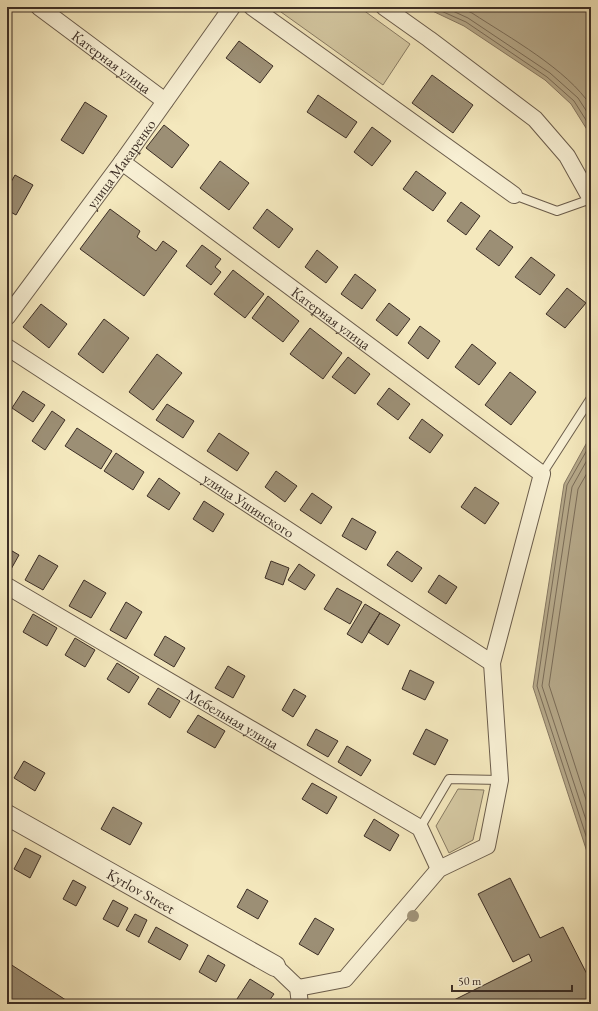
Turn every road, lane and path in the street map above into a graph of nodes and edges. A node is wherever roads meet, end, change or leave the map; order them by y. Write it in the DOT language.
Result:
graph roads {
  1 [pos="39,7"];
  2 [pos="232,7"];
  3 [pos="252,7"];
  4 [pos="384,7"];
  5 [pos="165,101"];
  6 [pos="122,162"];
  7 [pos="514,195"];
  8 [pos="591,199"];
  9 [pos="7,317"];
  10 [pos="7,347"];
  11 [pos="591,398"];
  12 [pos="542,474"];
  13 [pos="7,586"];
  14 [pos="492,664"];
  15 [pos="500,780"];
  16 [pos="7,815"];
  17 [pos="420,828"];
  18 [pos="439,869"];
  19 [pos="275,966"];
  20 [pos="298,988"];
  21 [pos="300,1004"];
  1 -- 5 [label="street, Катерная улица"];
  2 -- 5 [label="street, улица Макаренко"];
  3 -- 7 [label="street"];
  4 -- 8 [label="street"];
  5 -- 6 [label="street, улица Макаренко"];
  6 -- 9 [label="street, улица Макаренко"];
  6 -- 12 [label="street, Катерная улица"];
  7 -- 8 [label="lane"];
  10 -- 14 [label="street, улица Ушинского"];
  11 -- 12 [label="lane"];
  12 -- 14 [label="street"];
  13 -- 17 [label="street, Мебельная улица"];
  14 -- 15 [label="street"];
  15 -- 17 [label="lane"];
  15 -- 18 [label="street"];
  16 -- 19 [label="street, Kyrlov Street"];
  17 -- 18 [label="street"];
  18 -- 20 [label="street"];
  19 -- 20 [label="street"];
  20 -- 21 [label="street"];
}
